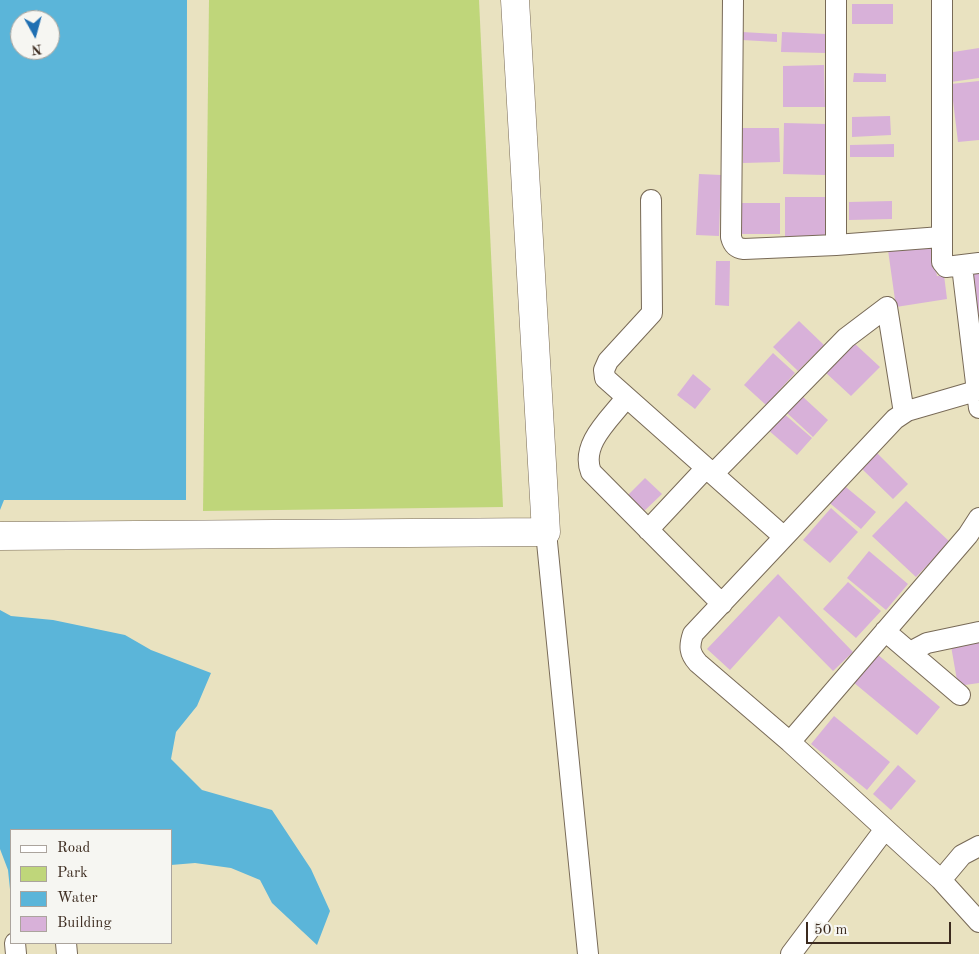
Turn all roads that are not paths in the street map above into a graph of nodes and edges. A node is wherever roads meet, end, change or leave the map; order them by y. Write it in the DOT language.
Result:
graph roads {
  1 [pos="515,0"];
  2 [pos="733,0"];
  3 [pos="836,0"];
  4 [pos="942,0"];
  5 [pos="651,200"];
  6 [pos="941,237"];
  7 [pos="836,245"];
  8 [pos="971,264"];
  9 [pos="974,327"];
  10 [pos="978,396"];
  11 [pos="626,398"];
  12 [pos="904,413"];
  13 [pos="709,471"];
  14 [pos="979,518"];
  15 [pos="648,530"];
  16 [pos="546,532"];
  17 [pos="6,536"];
  18 [pos="784,537"];
  19 [pos="722,604"];
  20 [pos="885,631"];
  21 [pos="979,632"];
  22 [pos="910,652"];
  23 [pos="960,695"];
  24 [pos="790,742"];
  25 [pos="886,829"];
  26 [pos="979,846"];
  27 [pos="942,880"];
  28 [pos="979,922"];
  29 [pos="588,954"];
  30 [pos="791,954"];
  1 -- 16 [label="main road"];
  2 -- 7 [label="street"];
  3 -- 7 [label="street"];
  4 -- 6 [label="street"];
  5 -- 11 [label="street"];
  6 -- 7 [label="street"];
  6 -- 8 [label="street"];
  8 -- 9 [label="street"];
  9 -- 10 [label="street"];
  10 -- 12 [label="street"];
  11 -- 13 [label="street"];
  11 -- 15 [label="street"];
  12 -- 13 [label="street"];
  12 -- 18 [label="street"];
  13 -- 15 [label="street"];
  13 -- 18 [label="street"];
  14 -- 20 [label="street"];
  15 -- 19 [label="street"];
  16 -- 17 [label="main road"];
  16 -- 29 [label="street"];
  18 -- 19 [label="street"];
  19 -- 24 [label="street"];
  20 -- 22 [label="street"];
  20 -- 24 [label="street"];
  21 -- 22 [label="street"];
  22 -- 23 [label="street"];
  24 -- 25 [label="street"];
  25 -- 27 [label="street"];
  25 -- 30 [label="street"];
  26 -- 27 [label="street"];
  27 -- 28 [label="street"];
}
